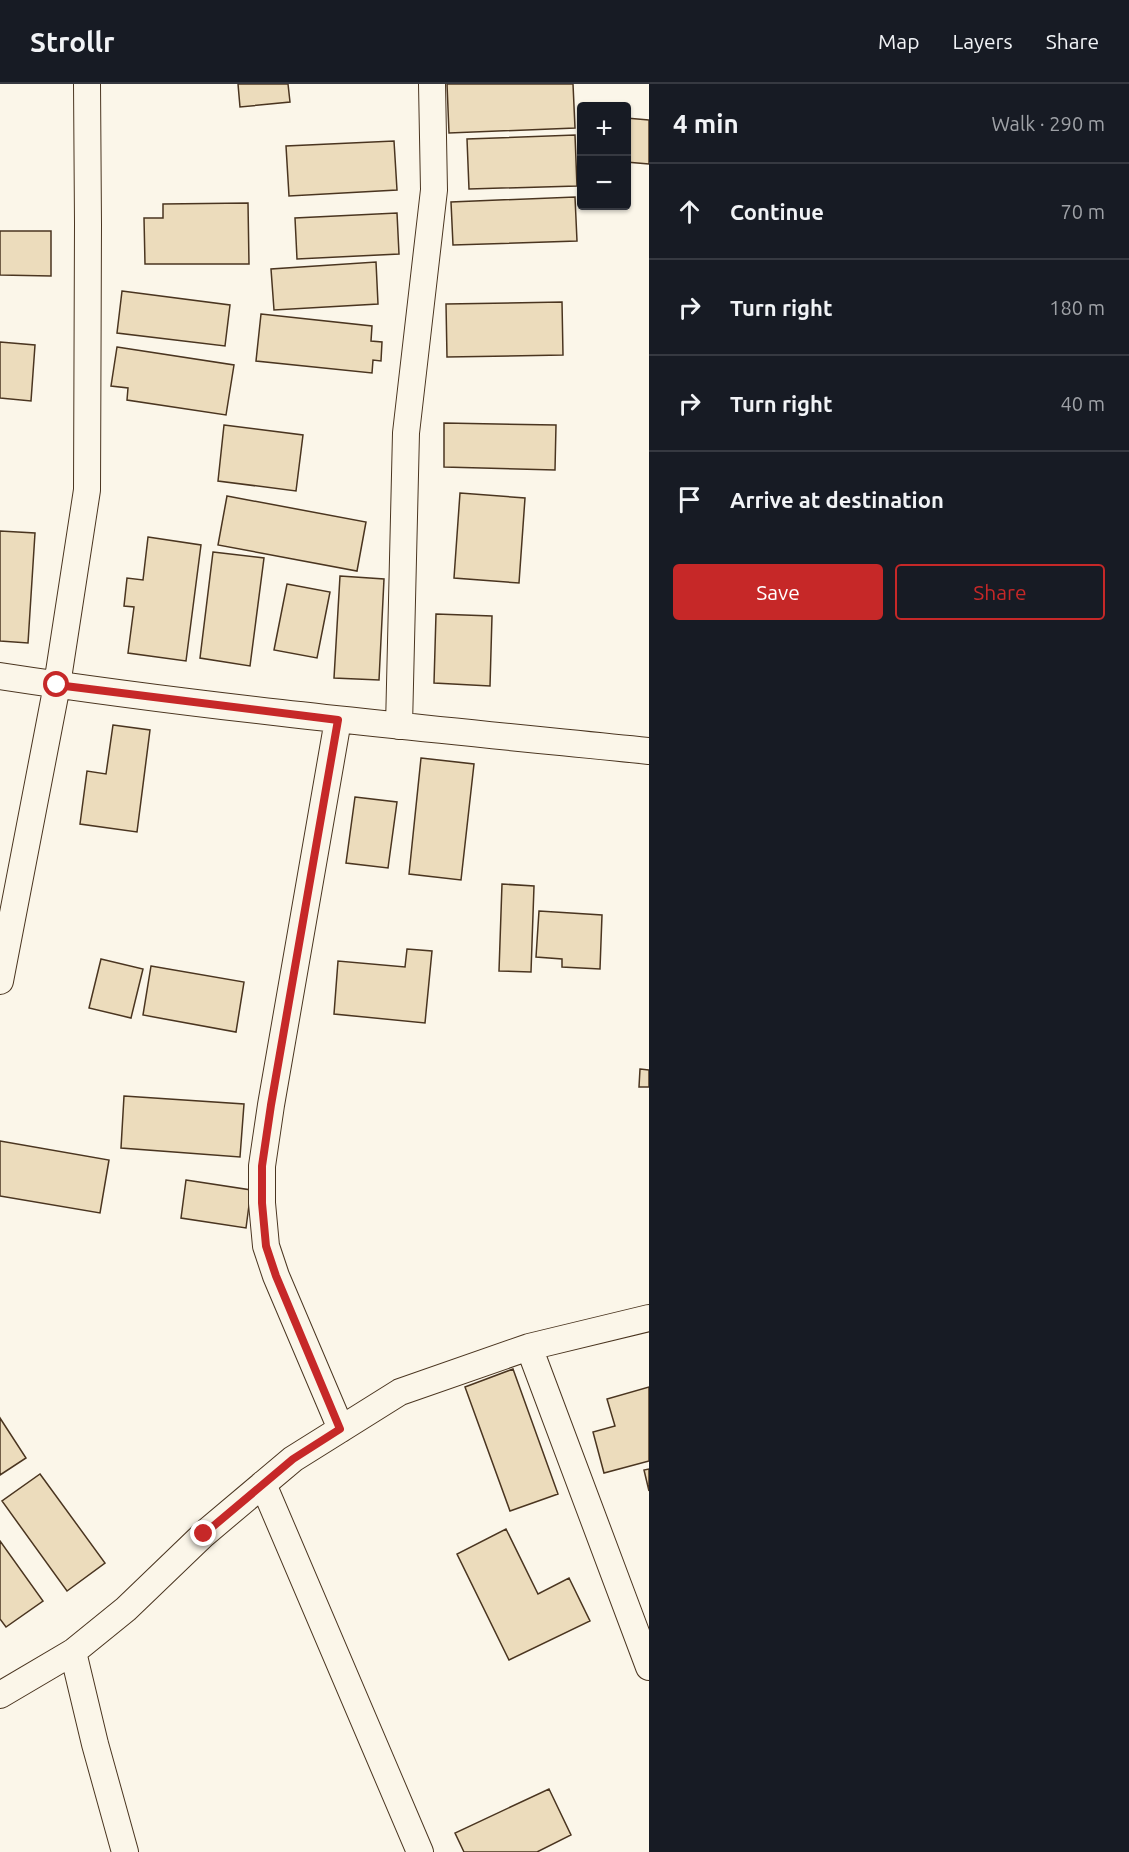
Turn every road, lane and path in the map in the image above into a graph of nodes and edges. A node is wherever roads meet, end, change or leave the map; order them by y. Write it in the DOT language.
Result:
graph roads {
  1 [pos="87,84"];
  2 [pos="432,84"];
  3 [pos="0,676"];
  4 [pos="57,685"];
  5 [pos="338,720"];
  6 [pos="399,726"];
  7 [pos="649,751"];
  8 [pos="0,981"];
  9 [pos="649,1318"];
  10 [pos="529,1347"];
  11 [pos="340,1429"];
  12 [pos="263,1484"];
  13 [pos="73,1652"];
  14 [pos="649,1667"];
  15 [pos="0,1695"];
  16 [pos="125,1852"];
  17 [pos="420,1852"];
  1 -- 4 [label="street"];
  2 -- 6 [label="street"];
  3 -- 4 [label="street"];
  4 -- 5 [label="street"];
  4 -- 8 [label="street"];
  5 -- 6 [label="street"];
  5 -- 11 [label="street"];
  6 -- 7 [label="street"];
  9 -- 10 [label="street"];
  10 -- 11 [label="street"];
  10 -- 14 [label="street"];
  11 -- 12 [label="street"];
  12 -- 13 [label="street"];
  12 -- 17 [label="street"];
  13 -- 15 [label="street"];
  13 -- 16 [label="street"];
}
